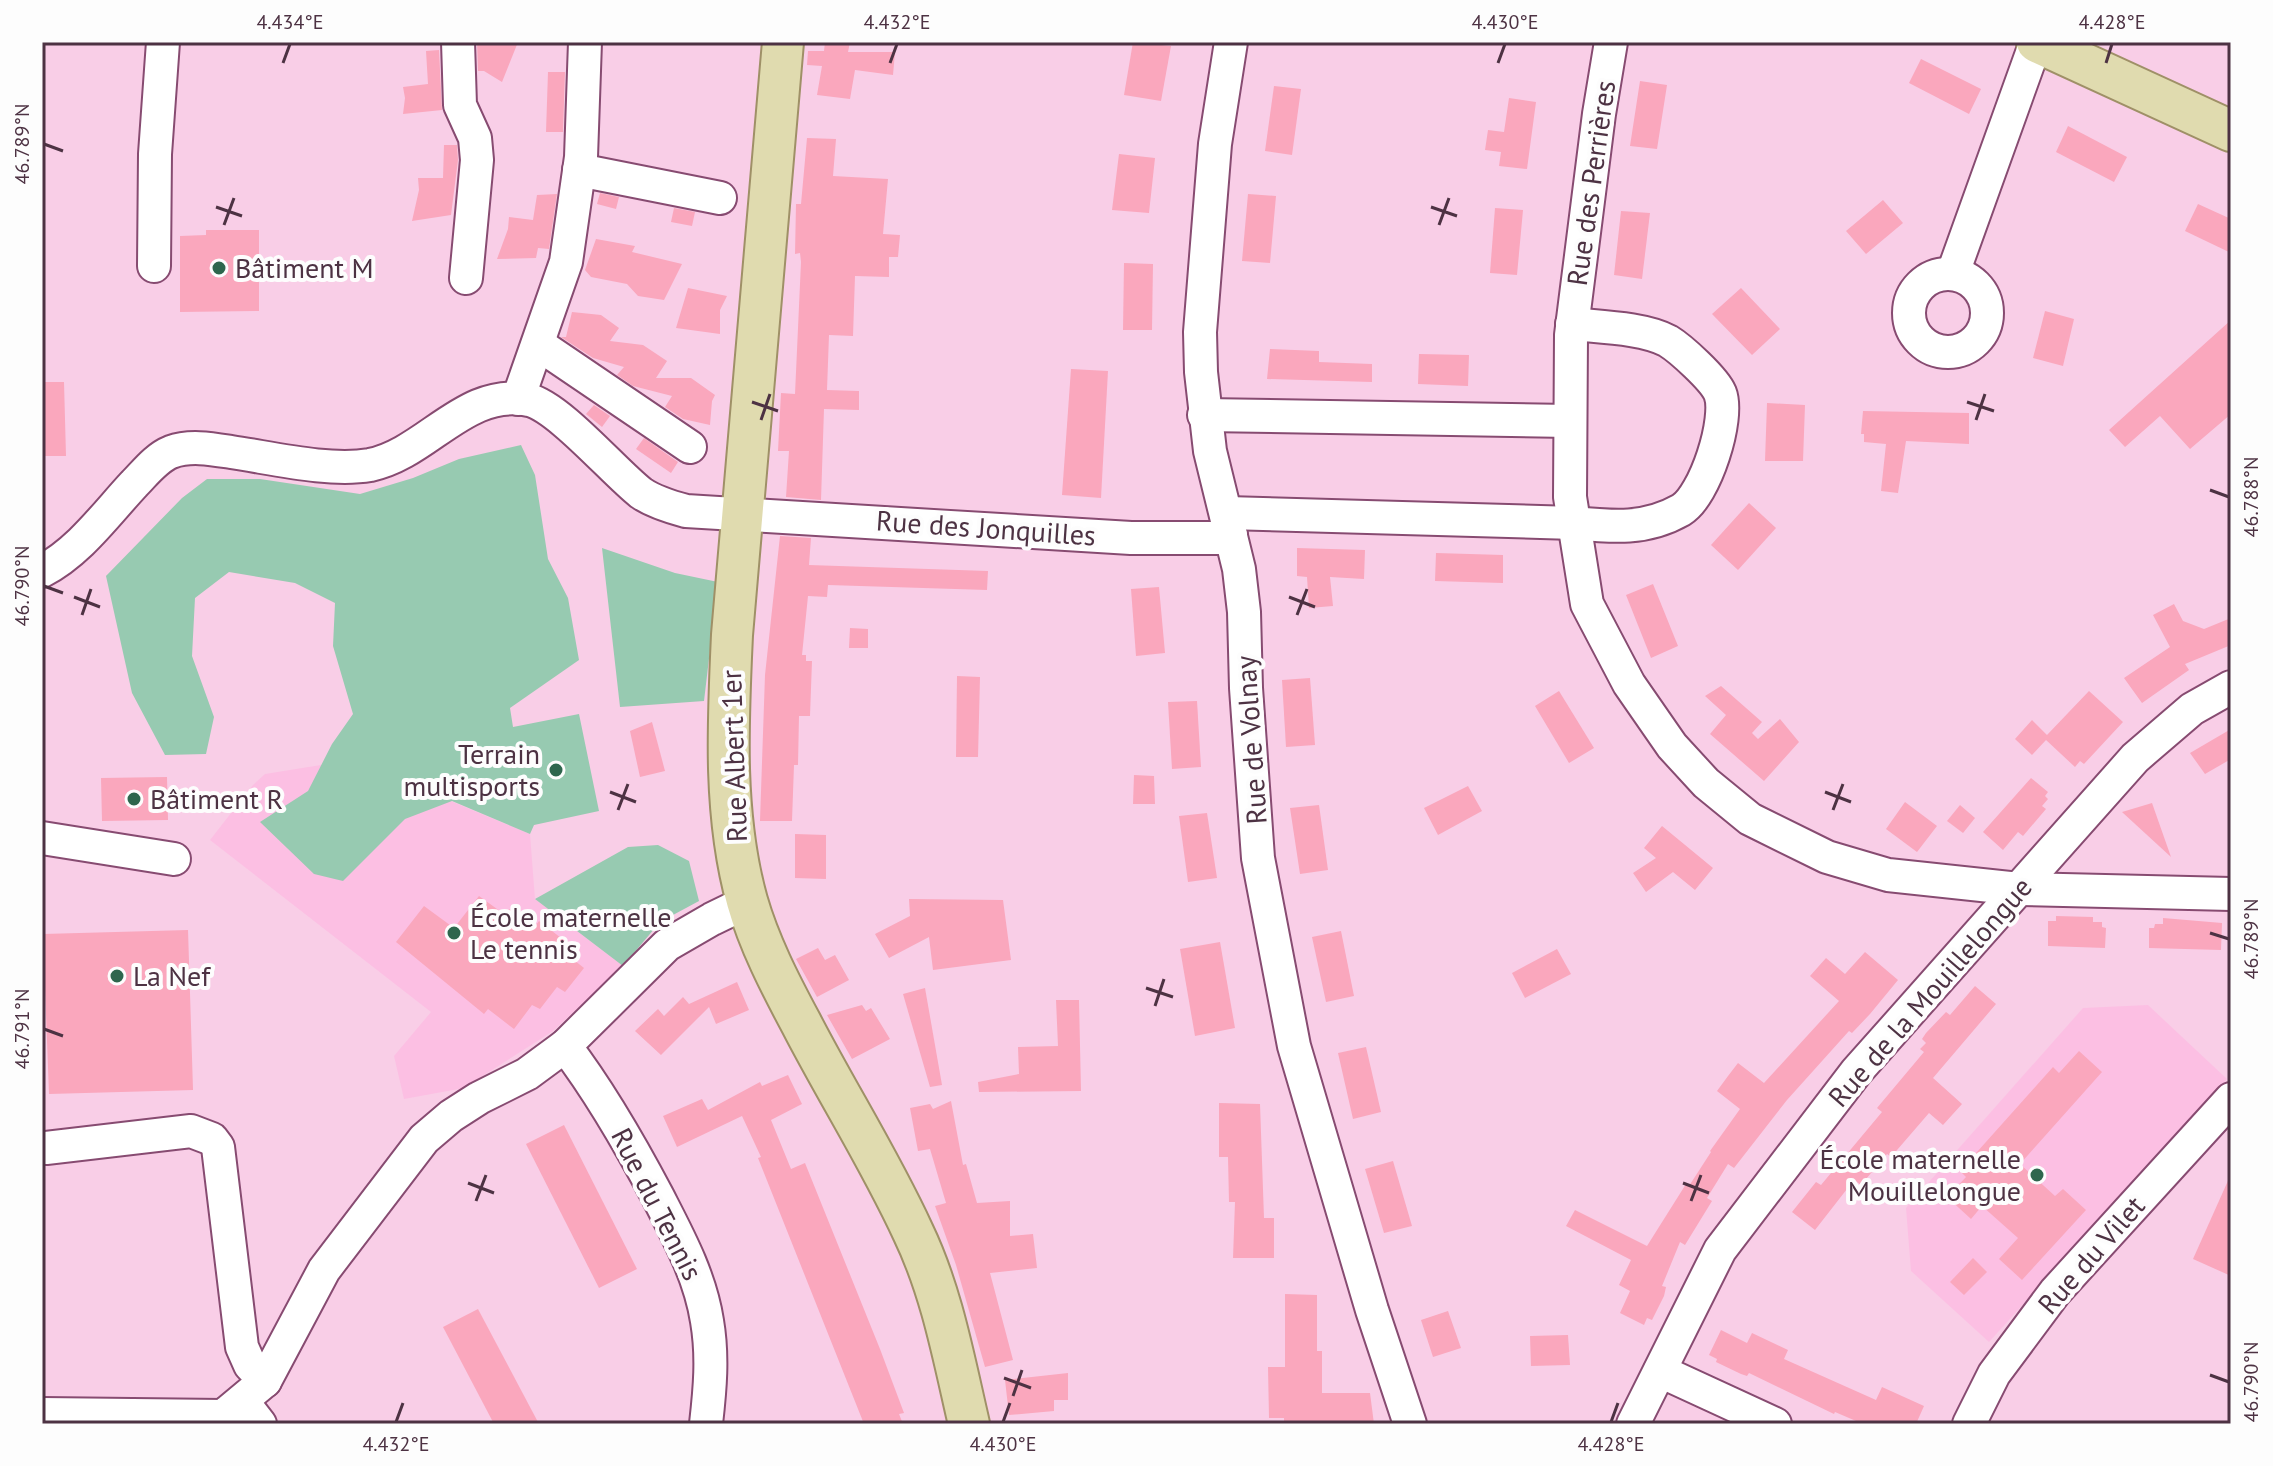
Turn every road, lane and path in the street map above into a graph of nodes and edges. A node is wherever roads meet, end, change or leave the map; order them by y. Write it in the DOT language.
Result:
graph roads {
  1 [pos="163,42"];
  2 [pos="458,42"];
  3 [pos="585,42"];
  4 [pos="783,42"];
  5 [pos="1231,42"];
  6 [pos="1611,42"];
  7 [pos="2036,42"];
  8 [pos="2231,131"];
  9 [pos="579,170"];
  10 [pos="720,198"];
  11 [pos="154,266"];
  12 [pos="1953,273"];
  13 [pos="466,278"];
  14 [pos="1572,324"];
  15 [pos="538,344"];
  16 [pos="518,399"];
  17 [pos="1204,415"];
  18 [pos="1570,421"];
  19 [pos="690,447"];
  20 [pos="741,513"];
  21 [pos="1574,523"];
  22 [pos="1229,524"];
  23 [pos="42,571"];
  24 [pos="2231,687"];
  25 [pos="42,838"];
  26 [pos="174,859"];
  27 [pos="2019,889"];
  28 [pos="2231,894"];
  29 [pos="747,902"];
  30 [pos="565,1046"];
  31 [pos="2231,1099"];
  32 [pos="46,1148"];
  33 [pos="1660,1371"];
  34 [pos="256,1403"];
  35 [pos="42,1414"];
  36 [pos="706,1424"];
  37 [pos="969,1424"];
  38 [pos="1410,1424"];
  39 [pos="1633,1424"];
  40 [pos="1775,1424"];
  41 [pos="1969,1424"];
  1 -- 11 [label="street"];
  2 -- 13 [label="street"];
  3 -- 9 [label="street"];
  4 -- 20 [label="main road, Rue Albert 1er"];
  5 -- 17 [label="street, Rue de Volnay"];
  6 -- 14 [label="street, Rue des Perrières"];
  7 -- 8 [label="main road"];
  7 -- 12 [label="street"];
  9 -- 10 [label="street"];
  9 -- 15 [label="street"];
  14 -- 18 [label="street, Rue des Perrières"];
  14 -- 21 [label="street, Rue des Perrières"];
  15 -- 16 [label="street"];
  15 -- 19 [label="street"];
  16 -- 20 [label="street, Rue des Jonquilles"];
  16 -- 23 [label="street"];
  17 -- 18 [label="street"];
  17 -- 22 [label="street, Rue de Volnay"];
  18 -- 21 [label="street, Rue des Perrières"];
  20 -- 22 [label="street, Rue des Jonquilles"];
  20 -- 29 [label="main road, Rue Albert 1er"];
  21 -- 22 [label="street, Rue des Jonquilles"];
  21 -- 27 [label="street, Rue des Perrières"];
  22 -- 38 [label="street, Rue de Volnay"];
  24 -- 27 [label="street, Rue de la Mouillelongue"];
  25 -- 26 [label="street"];
  27 -- 28 [label="street, Rue des Perrières"];
  27 -- 33 [label="street, Rue de la Mouillelongue"];
  29 -- 30 [label="street"];
  29 -- 37 [label="main road, Rue Albert 1er"];
  30 -- 34 [label="street"];
  30 -- 36 [label="street, Rue du Tennis"];
  31 -- 41 [label="street, Rue du Vilet"];
  32 -- 34 [label="street"];
  33 -- 39 [label="street, Rue de la Mouillelongue"];
  33 -- 40 [label="street"];
  34 -- 35 [label="street"];
}
